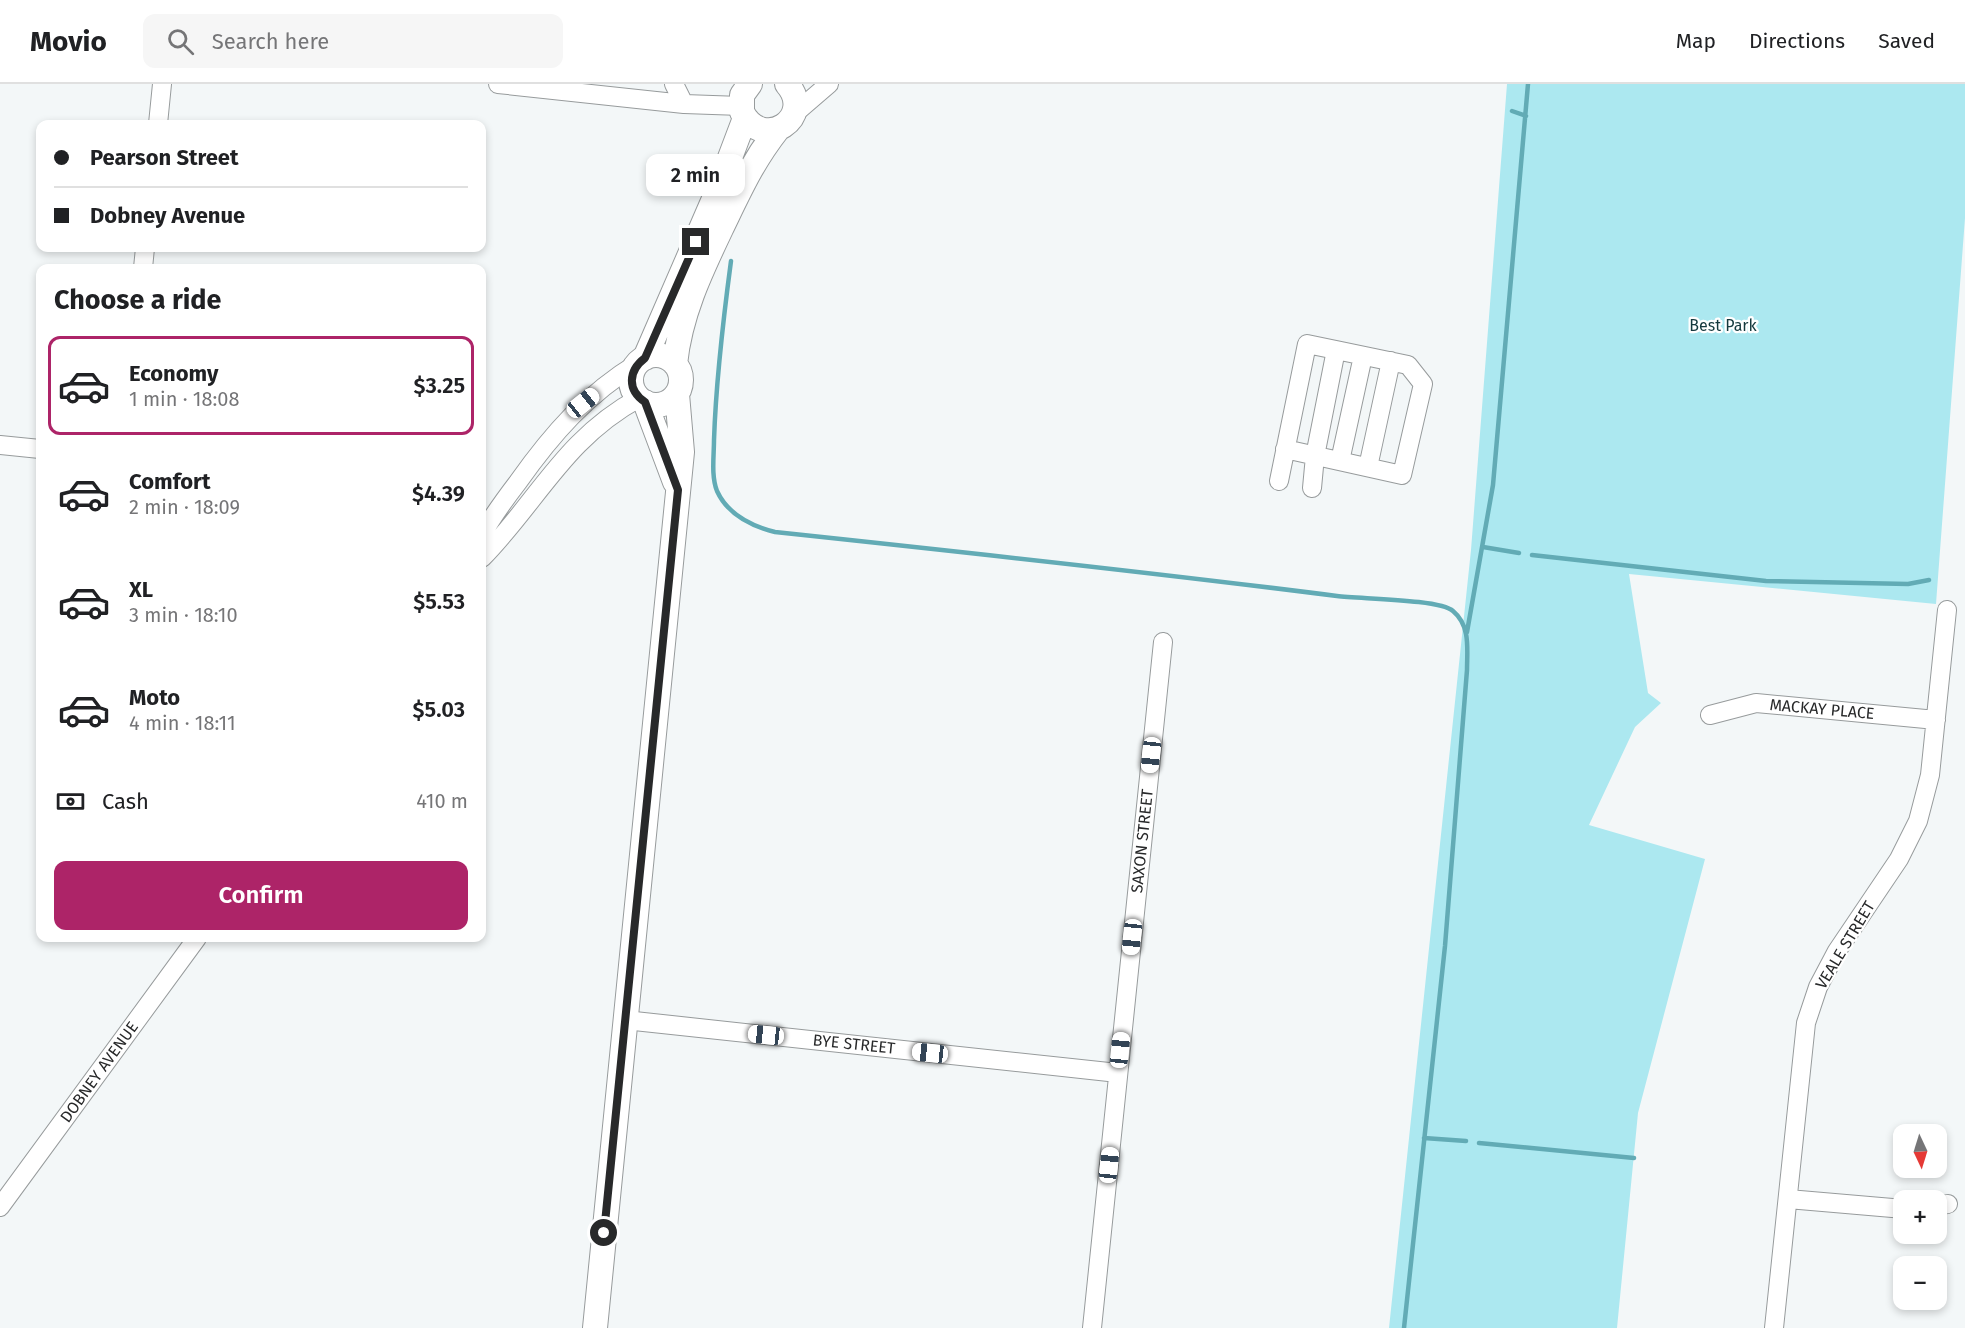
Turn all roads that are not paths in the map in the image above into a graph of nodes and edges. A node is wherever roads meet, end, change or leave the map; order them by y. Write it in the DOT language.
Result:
graph roads {
  1 [pos="162,84"];
  2 [pos="498,84"];
  3 [pos="674,84"];
  4 [pos="787,84"];
  5 [pos="829,84"];
  6 [pos="744,97"];
  7 [pos="684,104"];
  8 [pos="158,120"];
  9 [pos="786,122"];
  10 [pos="1336,350"];
  11 [pos="1363,356"];
  12 [pos="641,361"];
  13 [pos="1391,361"];
  14 [pos="675,364"];
  15 [pos="677,394"];
  16 [pos="642,400"];
  17 [pos="0,445"];
  18 [pos="36,449"];
  19 [pos="1285,449"];
  20 [pos="1315,456"];
  21 [pos="1340,461"];
  22 [pos="1368,467"];
  23 [pos="1279,481"];
  24 [pos="1312,488"];
  25 [pos="678,490"];
  26 [pos="486,521"];
  27 [pos="486,525"];
  28 [pos="505,534"];
  29 [pos="486,554"];
  30 [pos="1947,610"];
  31 [pos="1163,642"];
  32 [pos="1710,715"];
  33 [pos="1936,720"];
  34 [pos="194,942"];
  35 [pos="625,1020"];
  36 [pos="1118,1073"];
  37 [pos="1788,1199"];
  38 [pos="0,1207"];
  39 [pos="1893,1208"];
  40 [pos="594,1328"];
  41 [pos="1092,1328"];
  42 [pos="1774,1328"];
  1 -- 8 [label="street"];
  2 -- 7 [label="street"];
  3 -- 7 [label="street"];
  4 -- 9 [label="main road"];
  5 -- 9 [label="street"];
  6 -- 7 [label="street"];
  6 -- 9 [label="main road"];
  6 -- 12 [label="main road"];
  9 -- 14 [label="main road"];
  10 -- 11 [label="street"];
  10 -- 19 [label="street"];
  10 -- 20 [label="street"];
  11 -- 13 [label="street"];
  11 -- 21 [label="street"];
  12 -- 14 [label="main road"];
  12 -- 16 [label="main road"];
  12 -- 26 [label="street"];
  13 -- 22 [label="street"];
  13 -- 22 [label="street"];
  14 -- 15 [label="main road"];
  15 -- 16 [label="main road"];
  15 -- 25 [label="main road"];
  16 -- 25 [label="main road"];
  16 -- 28 [label="street"];
  17 -- 18 [label="street"];
  19 -- 20 [label="street"];
  19 -- 23 [label="street"];
  20 -- 21 [label="street"];
  20 -- 24 [label="street"];
  21 -- 22 [label="street"];
  25 -- 35 [label="main road"];
  27 -- 28 [label="street"];
  28 -- 29 [label="street"];
  30 -- 33 [label="street, VEALE STREET"];
  31 -- 36 [label="street, SAXON STREET"];
  32 -- 33 [label="street, MACKAY PLACE"];
  33 -- 37 [label="street, VEALE STREET"];
  34 -- 38 [label="street, DOBNEY AVENUE"];
  35 -- 36 [label="street, BYE STREET"];
  35 -- 40 [label="main road"];
  36 -- 41 [label="street, SAXON STREET"];
  37 -- 39 [label="street"];
  37 -- 42 [label="street, VEALE STREET"];
}
